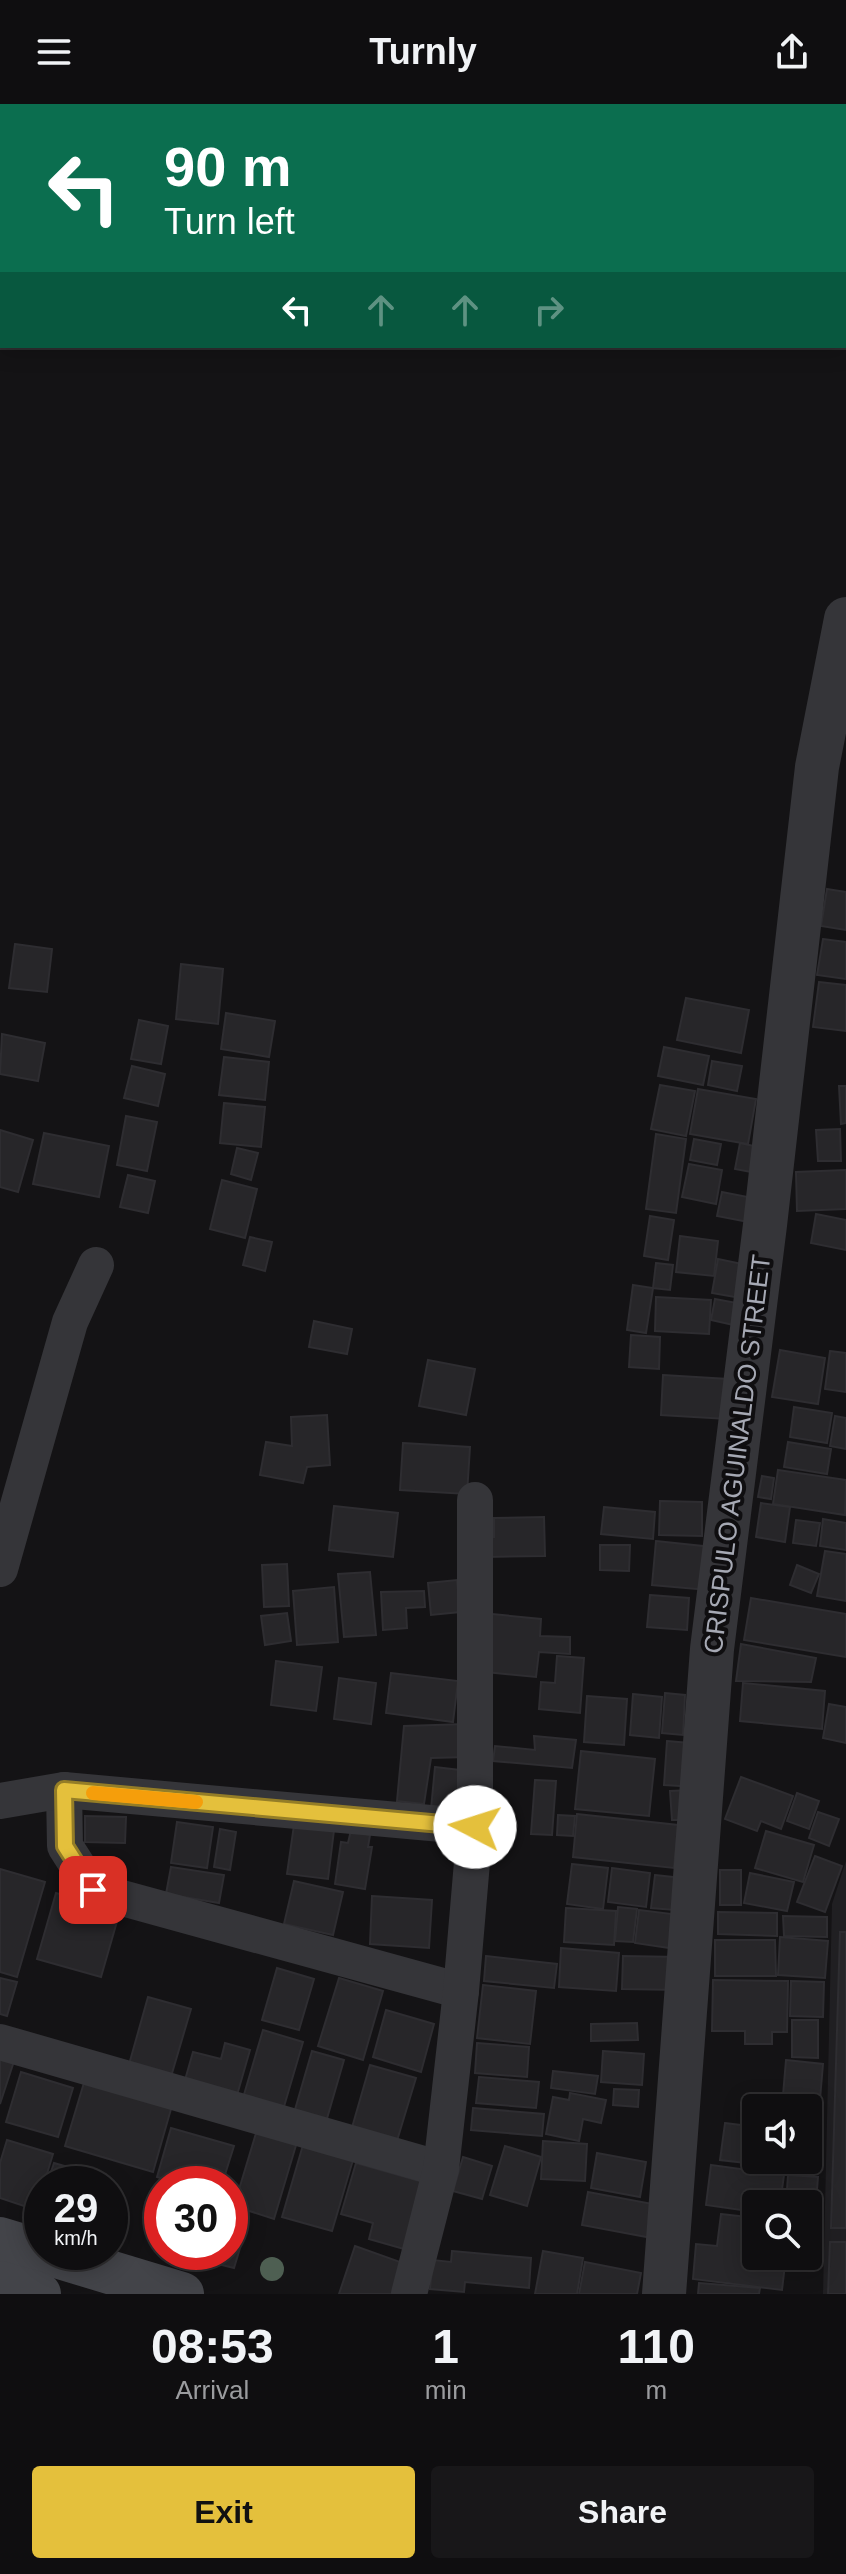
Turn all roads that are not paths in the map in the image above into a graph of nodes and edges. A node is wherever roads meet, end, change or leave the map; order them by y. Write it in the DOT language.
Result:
graph roads {
  1 [pos="846,619"];
  2 [pos="96,1265"];
  3 [pos="475,1500"];
  4 [pos="0,1569"];
  5 [pos="64,1790"];
  6 [pos="0,1801"];
  7 [pos="475,1827"];
  8 [pos="461,1991"];
  9 [pos="0,2042"];
  10 [pos="441,2169"];
  11 [pos="0,2239"];
  12 [pos="0,2283"];
  13 [pos="172,2293"];
  14 [pos="39,2294"];
  15 [pos="409,2294"];
  16 [pos="664,2294"];
  1 -- 16 [label="street, CRISPULO AGUINALDO STREET"];
  2 -- 4 [label="street"];
  3 -- 7 [label="street"];
  5 -- 6 [label="street"];
  5 -- 7 [label="street"];
  5 -- 8 [label="street"];
  7 -- 8 [label="street"];
  8 -- 10 [label="street"];
  9 -- 10 [label="street"];
  10 -- 15 [label="street"];
  11 -- 13 [label="main road"];
  12 -- 14 [label="main road"];
}
